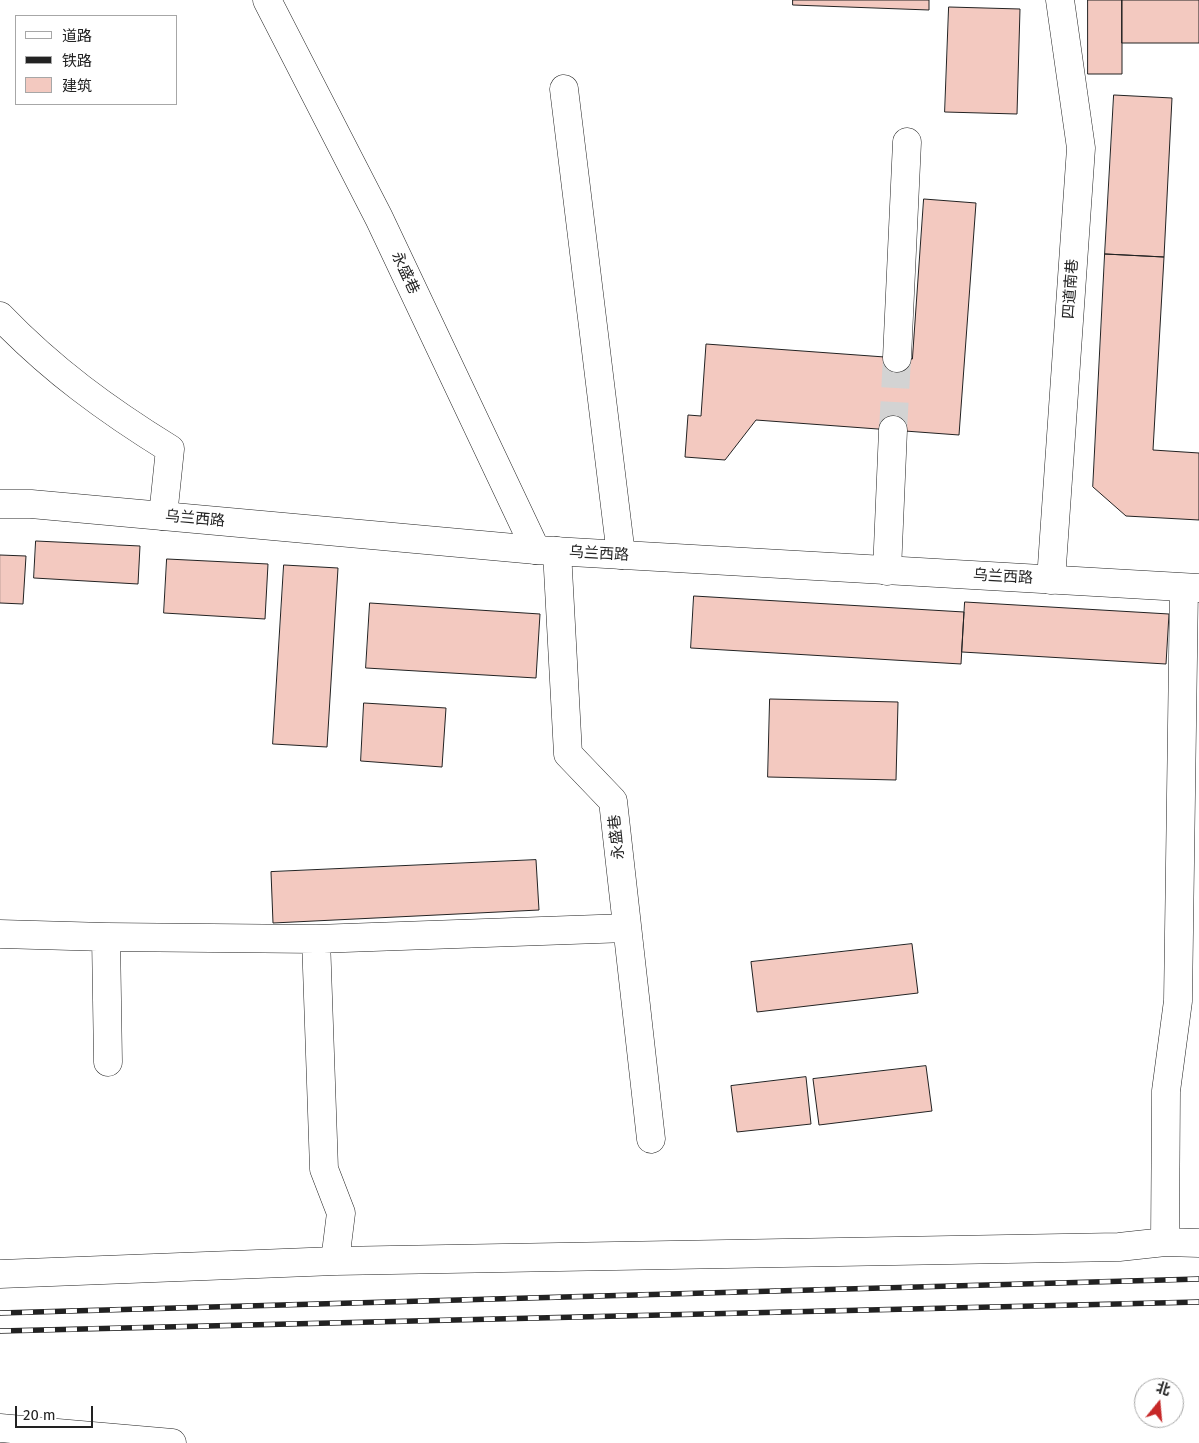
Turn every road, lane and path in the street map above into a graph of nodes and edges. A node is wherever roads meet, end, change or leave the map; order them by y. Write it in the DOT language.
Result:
graph roads {
  1 [pos="267,0"];
  2 [pos="1060,0"];
  3 [pos="564,89"];
  4 [pos="908,142"];
  5 [pos="0,316"];
  6 [pos="897,358"];
  7 [pos="893,430"];
  8 [pos="0,504"];
  9 [pos="164,516"];
  10 [pos="547,551"];
  11 [pos="621,555"];
  12 [pos="886,571"];
  13 [pos="1050,580"];
  14 [pos="1191,588"];
  15 [pos="627,928"];
  16 [pos="0,934"];
  17 [pos="106,937"];
  18 [pos="316,939"];
  19 [pos="108,1062"];
  20 [pos="651,1139"];
  21 [pos="1165,1242"];
  22 [pos="1199,1243"];
  23 [pos="335,1261"];
  24 [pos="0,1274"];
  25 [pos="0,1428"];
  26 [pos="172,1443"];
  1 -- 10 [label="street, 永盛巷"];
  2 -- 13 [label="street, 四道南巷"];
  3 -- 11 [label="street"];
  4 -- 6 [label="street"];
  5 -- 9 [label="street"];
  7 -- 12 [label="street"];
  8 -- 9 [label="street, 乌兰西路"];
  9 -- 10 [label="street, 乌兰西路"];
  10 -- 11 [label="street, 乌兰西路"];
  10 -- 15 [label="street, 永盛巷"];
  11 -- 12 [label="street, 乌兰西路"];
  12 -- 13 [label="street, 乌兰西路"];
  13 -- 14 [label="street, 乌兰西路"];
  14 -- 21 [label="street"];
  15 -- 18 [label="street"];
  15 -- 20 [label="street, 永盛巷"];
  16 -- 17 [label="street"];
  17 -- 18 [label="street"];
  17 -- 19 [label="street"];
  18 -- 23 [label="street"];
  21 -- 22 [label="street"];
  21 -- 23 [label="street"];
  23 -- 24 [label="street"];
  25 -- 26 [label="street"];
}
